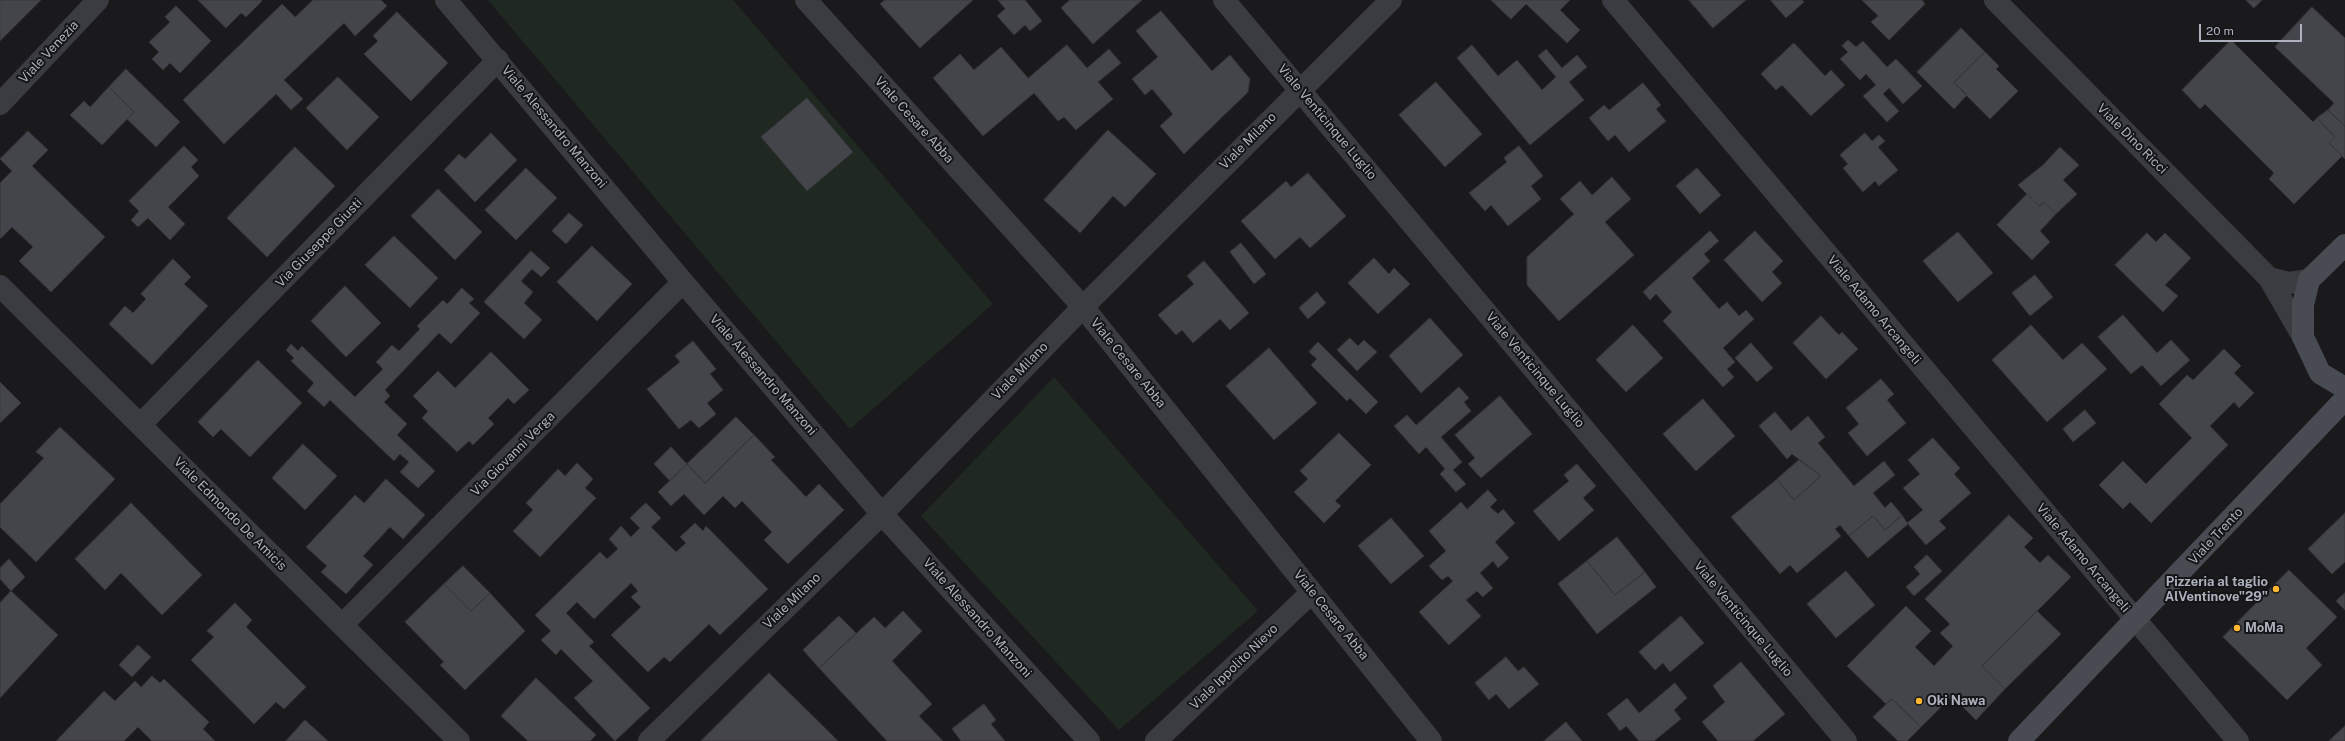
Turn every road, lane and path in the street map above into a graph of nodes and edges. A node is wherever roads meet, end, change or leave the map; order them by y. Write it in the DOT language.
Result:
graph roads {
  1 [pos="98,0"];
  2 [pos="446,0"];
  3 [pos="806,0"];
  4 [pos="1224,0"];
  5 [pos="1391,0"];
  6 [pos="1613,0"];
  7 [pos="1995,0"];
  8 [pos="498,60"];
  9 [pos="1299,89"];
  10 [pos="0,104"];
  11 [pos="2345,245"];
  12 [pos="2269,278"];
  13 [pos="2309,280"];
  14 [pos="683,282"];
  15 [pos="0,286"];
  16 [pos="1082,307"];
  17 [pos="2303,337"];
  18 [pos="2345,388"];
  19 [pos="2345,399"];
  20 [pos="140,426"];
  21 [pos="882,514"];
  22 [pos="1312,592"];
  23 [pos="2136,620"];
  24 [pos="342,625"];
  25 [pos="459,741"];
  26 [pos="649,741"];
  27 [pos="1089,741"];
  28 [pos="1156,741"];
  29 [pos="1431,741"];
  30 [pos="1846,741"];
  31 [pos="2019,741"];
  32 [pos="2238,741"];
  1 -- 10 [label="street, Viale Venezia"];
  2 -- 8 [label="street, Viale Alessandro Manzoni"];
  3 -- 16 [label="street, Viale Cesare Abba"];
  4 -- 9 [label="street, Viale Venticinque Luglio"];
  5 -- 9 [label="street, Viale Milano"];
  6 -- 23 [label="street, Viale Adamo Arcangeli"];
  7 -- 12 [label="street, Viale Dino Ricci"];
  8 -- 14 [label="street, Viale Alessandro Manzoni"];
  8 -- 20 [label="street, Via Giuseppe Giusti"];
  9 -- 16 [label="street, Viale Milano"];
  9 -- 30 [label="street, Viale Venticinque Luglio"];
  11 -- 13 [label="street"];
  12 -- 13 [label="street"];
  12 -- 17 [label="street, Viale Dino Ricci"];
  13 -- 17 [label="street, Viale Dino Ricci"];
  14 -- 21 [label="street, Viale Alessandro Manzoni"];
  14 -- 24 [label="street, Via Giovanni Verga"];
  15 -- 20 [label="street, Viale Edmondo De Amicis"];
  16 -- 21 [label="street, Viale Milano"];
  16 -- 22 [label="street, Viale Cesare Abba"];
  17 -- 18 [label="street, Viale Dino Ricci"];
  19 -- 23 [label="street, Viale Trento"];
  20 -- 24 [label="street, Viale Edmondo De Amicis"];
  21 -- 26 [label="street, Viale Milano"];
  21 -- 27 [label="street, Viale Alessandro Manzoni"];
  22 -- 28 [label="street, Viale Ippolito Nievo"];
  22 -- 29 [label="street, Viale Cesare Abba"];
  23 -- 31 [label="street, Viale Trento"];
  23 -- 32 [label="street, Viale Adamo Arcangeli"];
  24 -- 25 [label="street, Viale Edmondo De Amicis"];
}
